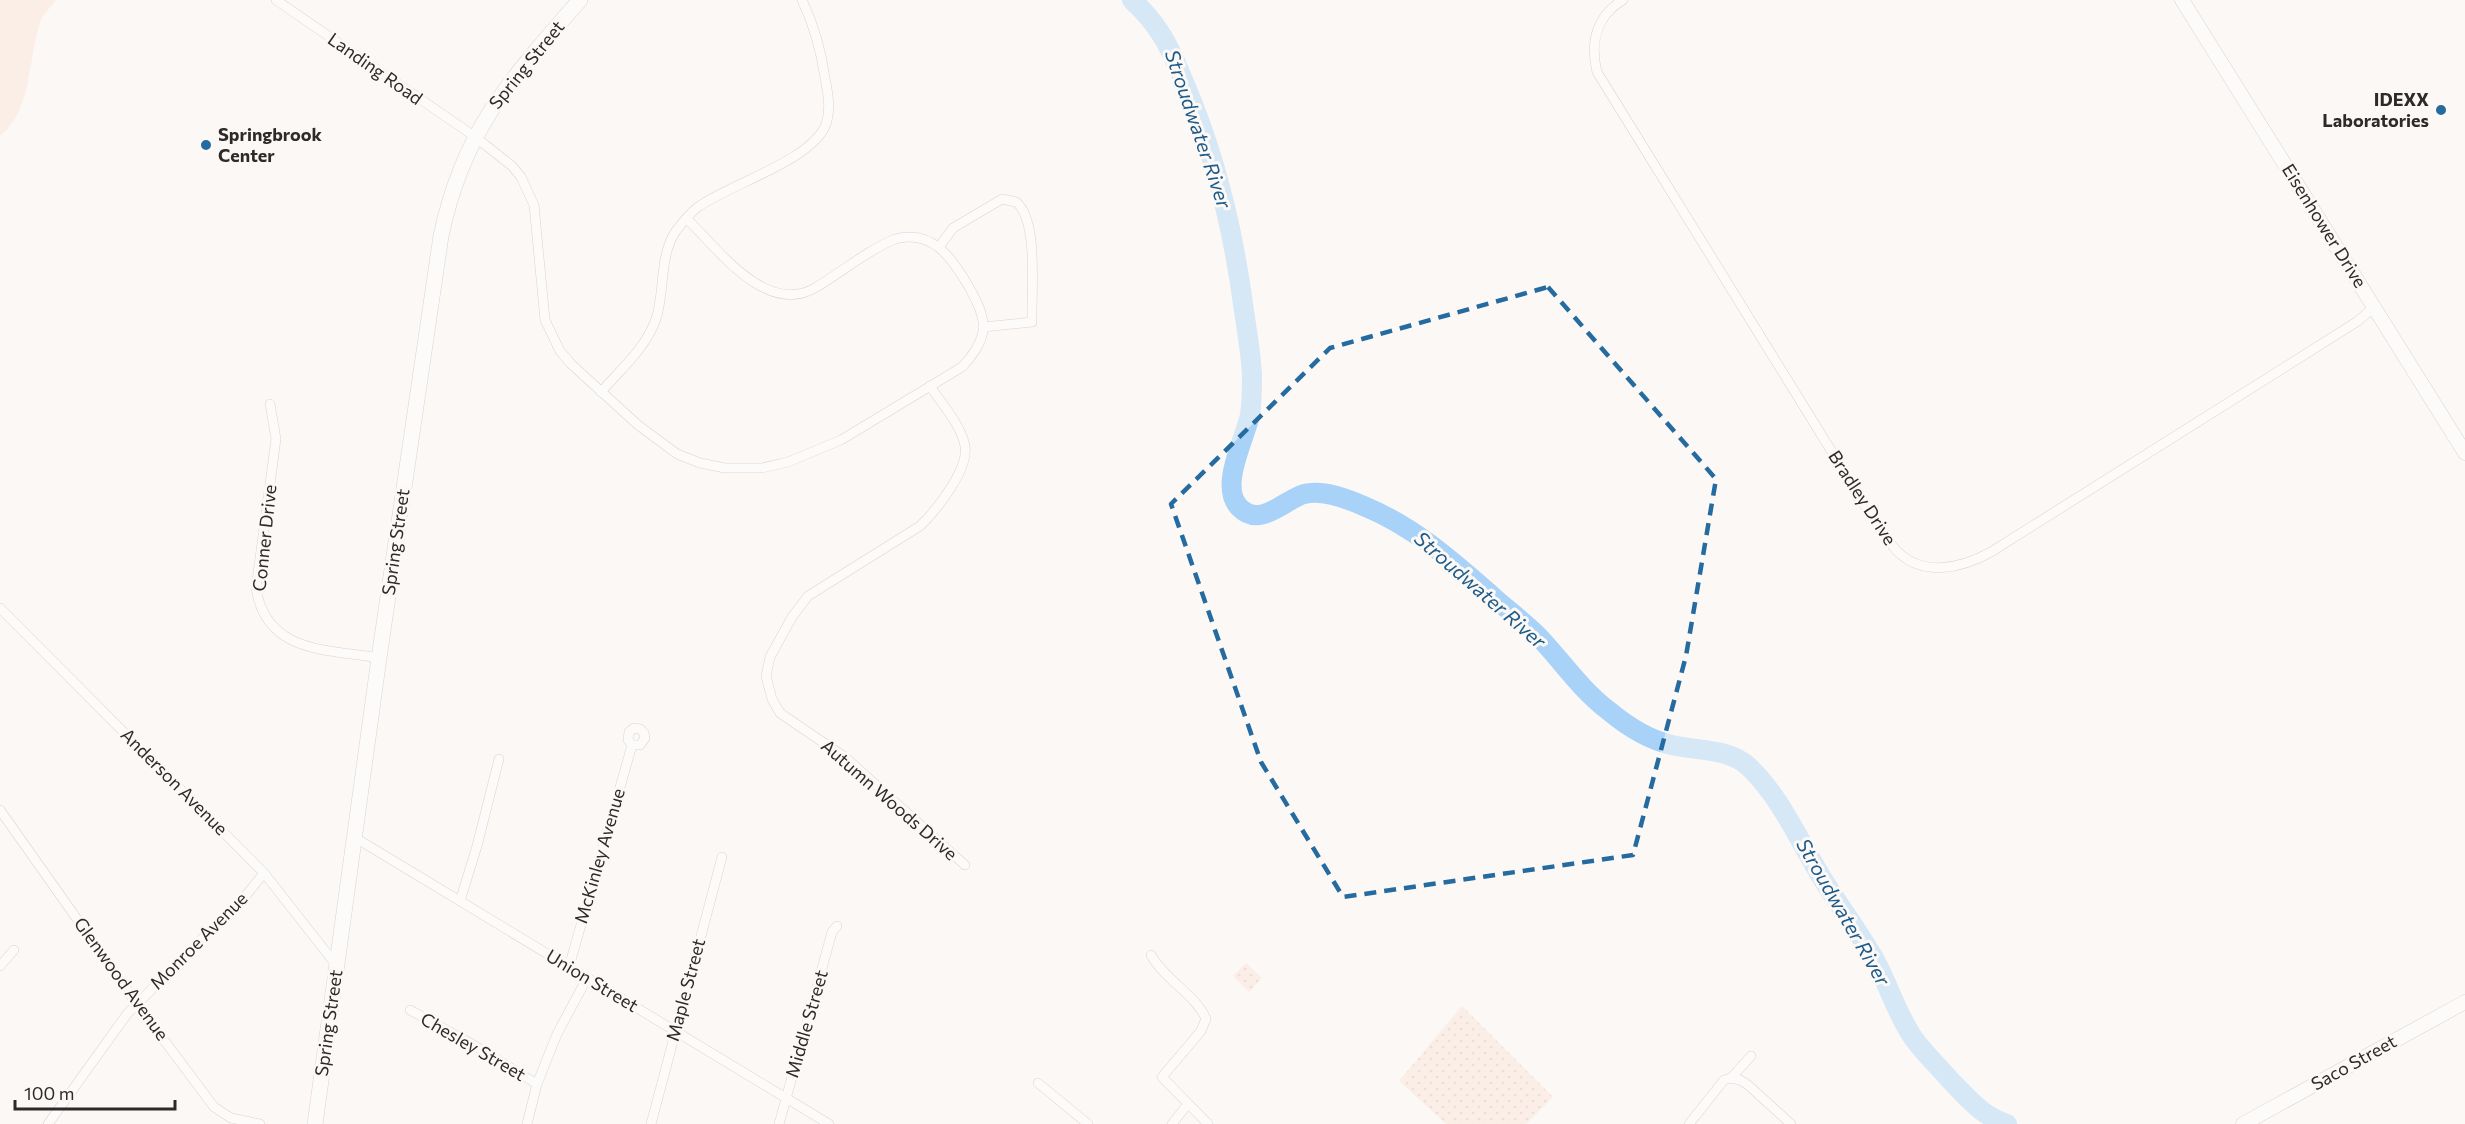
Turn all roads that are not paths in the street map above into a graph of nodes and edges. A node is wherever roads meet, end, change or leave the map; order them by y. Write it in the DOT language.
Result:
graph roads {
  1 [pos="276,0"];
  2 [pos="580,0"];
  3 [pos="802,0"];
  4 [pos="1623,0"];
  5 [pos="2182,0"];
  6 [pos="474,136"];
  7 [pos="687,219"];
  8 [pos="939,246"];
  9 [pos="2374,307"];
  10 [pos="983,327"];
  11 [pos="930,386"];
  12 [pos="601,392"];
  13 [pos="270,404"];
  14 [pos="2465,453"];
  15 [pos="0,608"];
  16 [pos="379,658"];
  17 [pos="632,745"];
  18 [pos="499,759"];
  19 [pos="0,810"];
  20 [pos="354,837"];
  21 [pos="722,857"];
  22 [pos="965,865"];
  23 [pos="264,873"];
  24 [pos="460,901"];
  25 [pos="837,926"];
  26 [pos="14,950"];
  27 [pos="1151,954"];
  28 [pos="0,966"];
  29 [pos="337,966"];
  30 [pos="569,967"];
  31 [pos="587,978"];
  32 [pos="2465,1002"];
  33 [pos="137,1004"];
  34 [pos="410,1010"];
  35 [pos="675,1031"];
  36 [pos="1751,1056"];
  37 [pos="1731,1078"];
  38 [pos="1038,1083"];
  39 [pos="537,1084"];
  40 [pos="786,1098"];
  41 [pos="1187,1105"];
  42 [pos="48,1124"];
  43 [pos="260,1124"];
  44 [pos="315,1124"];
  45 [pos="527,1124"];
  46 [pos="651,1124"];
  47 [pos="779,1124"];
  48 [pos="829,1124"];
  49 [pos="1088,1124"];
  50 [pos="1172,1124"];
  51 [pos="1208,1124"];
  52 [pos="1689,1124"];
  53 [pos="1791,1124"];
  54 [pos="2243,1124"];
  1 -- 6 [label="street, Landing Road"];
  2 -- 6 [label="main road, Spring Street"];
  3 -- 7 [label="street"];
  4 -- 9 [label="street, Bradley Drive"];
  5 -- 9 [label="street, Eisenhower Drive"];
  6 -- 12 [label="street, Landing Road"];
  6 -- 16 [label="main road, Spring Street"];
  7 -- 8 [label="street"];
  7 -- 12 [label="street"];
  8 -- 10 [label="street"];
  8 -- 10 [label="street"];
  9 -- 14 [label="street, Eisenhower Drive"];
  10 -- 11 [label="street, Landing Road"];
  11 -- 12 [label="street, Landing Road"];
  11 -- 22 [label="street, Autumn Woods Drive"];
  13 -- 16 [label="street, Conner Drive"];
  15 -- 23 [label="street, Anderson Avenue"];
  16 -- 20 [label="main road, Spring Street"];
  17 -- 30 [label="street, McKinley Avenue"];
  18 -- 24 [label="street"];
  19 -- 33 [label="street, Glenwood Avenue"];
  20 -- 24 [label="street, Union Street"];
  20 -- 29 [label="main road, Spring Street"];
  21 -- 35 [label="street, Maple Street"];
  23 -- 29 [label="street, Anderson Avenue"];
  23 -- 33 [label="street, Monroe Avenue"];
  24 -- 30 [label="street, Union Street"];
  25 -- 40 [label="street, Middle Street"];
  26 -- 28 [label="street"];
  27 -- 41 [label="street"];
  29 -- 44 [label="main road, Spring Street"];
  30 -- 31 [label="street, Union Street"];
  31 -- 35 [label="street, Union Street"];
  31 -- 39 [label="street"];
  32 -- 54 [label="street, Saco Street"];
  33 -- 42 [label="street, Monroe Avenue"];
  33 -- 43 [label="street, Glenwood Avenue"];
  34 -- 39 [label="street, Chesley Street"];
  35 -- 40 [label="street, Union Street"];
  35 -- 46 [label="street, Maple Street"];
  36 -- 37 [label="street"];
  37 -- 52 [label="street"];
  37 -- 53 [label="street"];
  38 -- 49 [label="street"];
  39 -- 45 [label="street"];
  40 -- 47 [label="street, Middle Street"];
  40 -- 48 [label="street, Union Street"];
  41 -- 50 [label="street"];
  41 -- 51 [label="street"];
}
